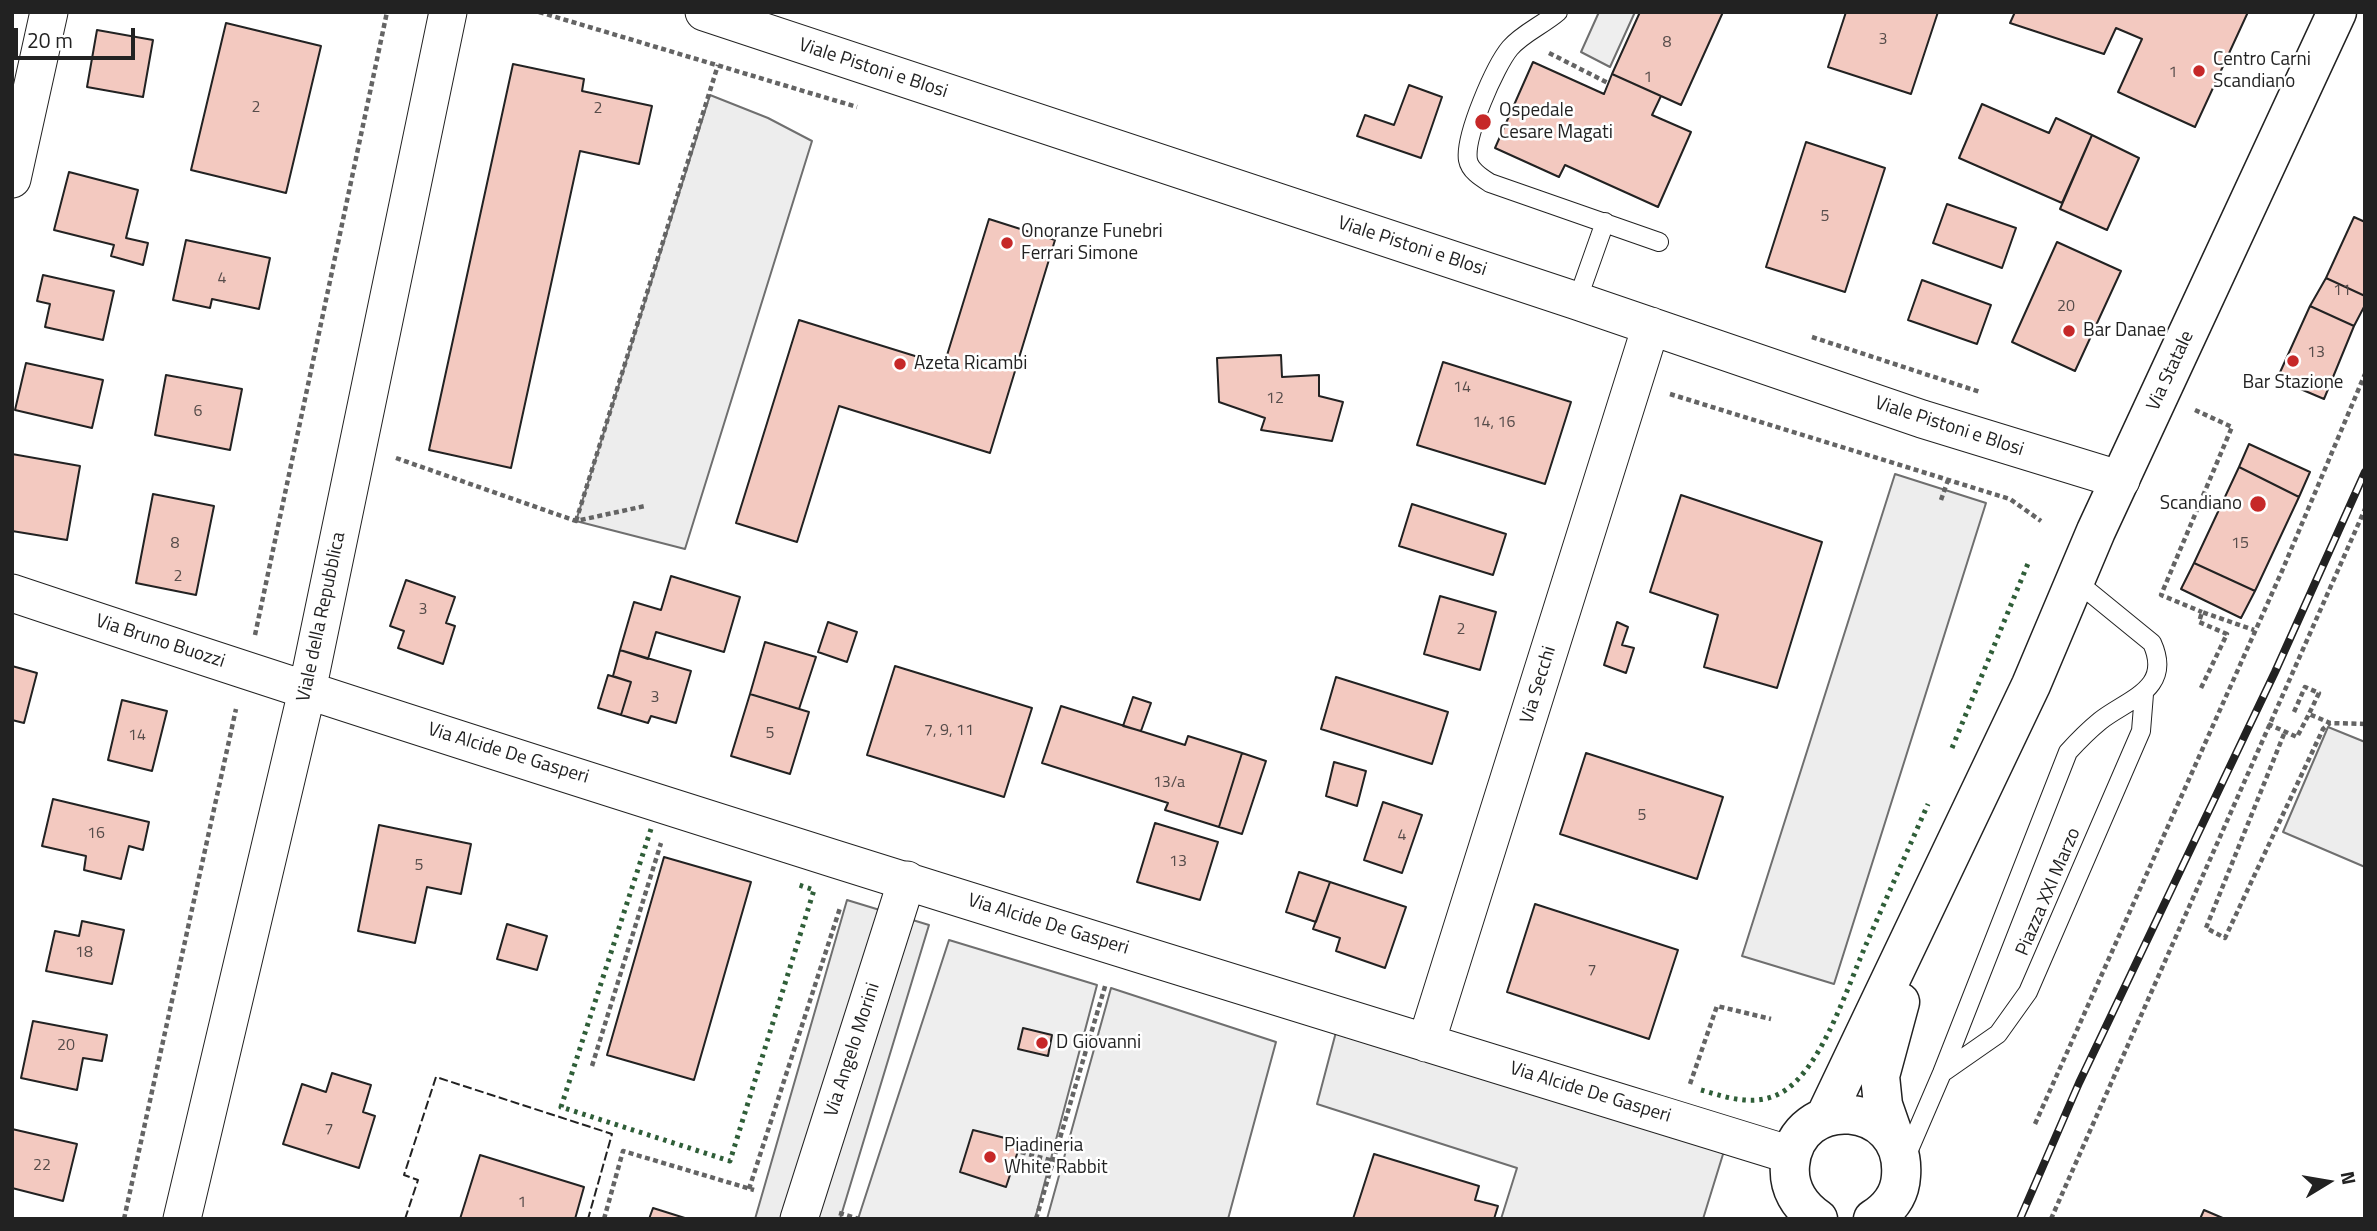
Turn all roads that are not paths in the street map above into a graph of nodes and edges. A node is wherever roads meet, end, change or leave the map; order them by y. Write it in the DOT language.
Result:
graph roads {
  1 [pos="49,12"];
  2 [pos="448,12"];
  3 [pos="704,12"];
  4 [pos="1558,12"];
  5 [pos="2337,12"];
  6 [pos="12,179"];
  7 [pos="1605,222"];
  8 [pos="1659,242"];
  9 [pos="1577,301"];
  10 [pos="1651,326"];
  11 [pos="2121,480"];
  12 [pos="2076,581"];
  13 [pos="12,593"];
  14 [pos="307,691"];
  15 [pos="2144,694"];
  16 [pos="2007,730"];
  17 [pos="907,880"];
  18 [pos="1426,1043"];
  19 [pos="1942,1073"];
  20 [pos="1825,1117"];
  21 [pos="1791,1156"];
  22 [pos="1900,1157"];
  23 [pos="1817,1218"];
  24 [pos="182,1219"];
  25 [pos="799,1219"];
  26 [pos="1873,1219"];
  1 -- 6 [label="street"];
  2 -- 14 [label="street, Viale della Repubblica"];
  3 -- 9 [label="street, Viale Pistoni e Blosi"];
  4 -- 7 [label="lane"];
  5 -- 11 [label="main road, Via Statale"];
  7 -- 8 [label="lane"];
  7 -- 9 [label="lane"];
  9 -- 10 [label="street, Viale Pistoni e Blosi"];
  10 -- 11 [label="street, Viale Pistoni e Blosi"];
  10 -- 18 [label="street, Via Secchi"];
  11 -- 12 [label="main road, Via Statale"];
  12 -- 15 [label="lane, Piazza XXI Marzo"];
  12 -- 16 [label="main road, Via Statale"];
  13 -- 14 [label="street, Via Bruno Buozzi"];
  14 -- 17 [label="street, Via Alcide De Gasperi"];
  14 -- 24 [label="street, Viale della Repubblica"];
  15 -- 19 [label="lane, Piazza XXI Marzo"];
  15 -- 19 [label="lane, Piazza XXI Marzo"];
  16 -- 20 [label="main road"];
  16 -- 22 [label="main road"];
  17 -- 18 [label="street, Via Alcide De Gasperi"];
  17 -- 25 [label="street, Via Angelo Morini"];
  18 -- 21 [label="street, Via Alcide De Gasperi"];
  19 -- 22 [label="lane, Piazza XXI Marzo"];
  20 -- 21 [label="main road"];
  20 -- 22 [label="main road"];
  21 -- 23 [label="main road"];
  22 -- 26 [label="main road"];
}
